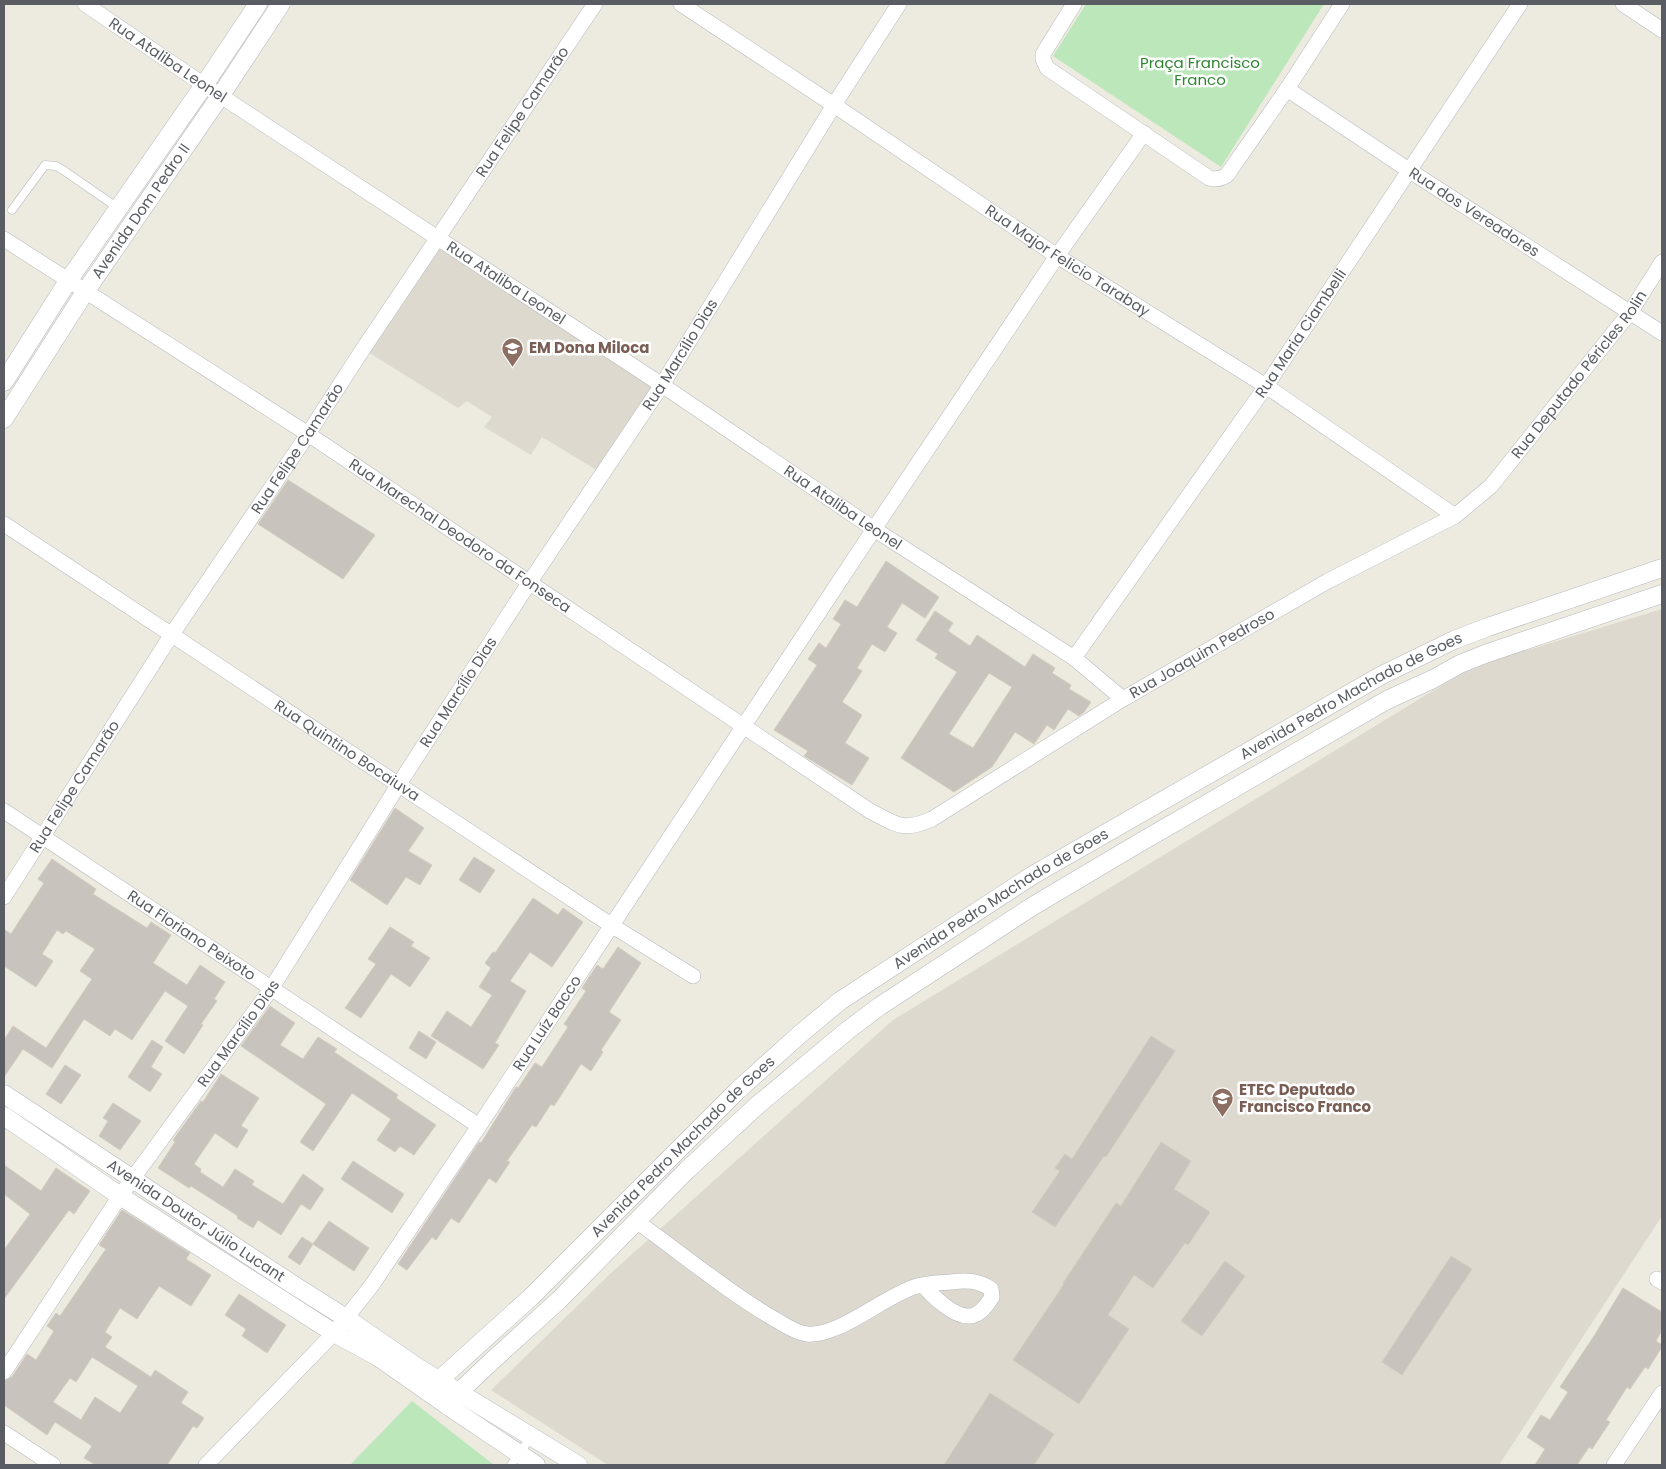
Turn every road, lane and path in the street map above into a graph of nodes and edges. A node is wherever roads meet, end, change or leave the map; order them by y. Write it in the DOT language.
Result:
graph roads {
  1 [pos="85,4"];
  2 [pos="258,4"];
  3 [pos="281,4"];
  4 [pos="596,4"];
  5 [pos="681,4"];
  6 [pos="899,4"];
  7 [pos="1074,4"];
  8 [pos="1342,4"];
  9 [pos="1520,4"];
  10 [pos="1623,4"];
  11 [pos="1662,30"];
  12 [pos="204,85"];
  13 [pos="1286,89"];
  14 [pos="221,95"];
  15 [pos="834,105"];
  16 [pos="1144,133"];
  17 [pos="1410,171"];
  18 [pos="118,208"];
  19 [pos="12,210"];
  20 [pos="4,239"];
  21 [pos="438,239"];
  22 [pos="1057,256"];
  23 [pos="1662,262"];
  24 [pos="68,281"];
  25 [pos="85,292"];
  26 [pos="1631,311"];
  27 [pos="1662,333"];
  28 [pos="4,382"];
  29 [pos="662,385"];
  30 [pos="1266,386"];
  31 [pos="4,420"];
  32 [pos="308,434"];
  33 [pos="1491,486"];
  34 [pos="1456,516"];
  35 [pos="4,524"];
  36 [pos="874,529"];
  37 [pos="1662,568"];
  38 [pos="529,583"];
  39 [pos="1662,594"];
  40 [pos="172,634"];
  41 [pos="1074,658"];
  42 [pos="1123,699"];
  43 [pos="744,727"];
  44 [pos="400,784"];
  45 [pos="4,811"];
  46 [pos="916,826"];
  47 [pos="43,836"];
  48 [pos="4,897"];
  49 [pos="611,925"];
  50 [pos="693,976"];
  51 [pos="271,989"];
  52 [pos="4,1094"];
  53 [pos="4,1116"];
  54 [pos="479,1126"];
  55 [pos="133,1179"];
  56 [pos="120,1196"];
  57 [pos="636,1221"];
  58 [pos="923,1285"];
  59 [pos="346,1318"];
  60 [pos="334,1333"];
  61 [pos="383,1352"];
  62 [pos="4,1372"];
  63 [pos="433,1385"];
  64 [pos="1662,1393"];
  65 [pos="453,1400"];
  66 [pos="4,1433"];
  67 [pos="531,1437"];
  68 [pos="515,1460"];
  69 [pos="53,1465"];
  70 [pos="206,1465"];
  71 [pos="536,1465"];
  72 [pos="578,1465"];
  73 [pos="1614,1465"];
  1 -- 12 [label="street, Rua Ataliba Leonel"];
  2 -- 12 [label="street, Avenida Dom Pedro II"];
  3 -- 14 [label="street, Avenida Dom Pedro II"];
  4 -- 21 [label="street, Rua Felipe Camarão"];
  5 -- 15 [label="street, Rua Major Felicio Tarabay"];
  6 -- 15 [label="street, Rua Marcílio Dias"];
  7 -- 16 [label="street"];
  8 -- 13 [label="street"];
  9 -- 17 [label="street, Rua Maria Ciambelli"];
  10 -- 11 [label="street"];
  12 -- 14 [label="street, Rua Ataliba Leonel"];
  12 -- 18 [label="street, Avenida Dom Pedro II"];
  13 -- 16 [label="street"];
  13 -- 17 [label="street, Rua dos Vereadores"];
  14 -- 21 [label="street, Rua Ataliba Leonel"];
  14 -- 25 [label="street, Avenida Dom Pedro II"];
  15 -- 22 [label="street, Rua Major Felicio Tarabay"];
  15 -- 29 [label="street, Rua Marcílio Dias"];
  16 -- 22 [label="street, Rua Luíz Bacco"];
  17 -- 26 [label="street, Rua dos Vereadores"];
  17 -- 30 [label="street, Rua Maria Ciambelli"];
  18 -- 19 [label="lane"];
  18 -- 24 [label="street, Avenida Dom Pedro II"];
  20 -- 24 [label="street, Rua Marechal Deodoro da Fonseca"];
  21 -- 29 [label="street, Rua Ataliba Leonel"];
  21 -- 32 [label="street, Rua Felipe Camarão"];
  22 -- 30 [label="street, Rua Major Felicio Tarabay"];
  22 -- 36 [label="street, Rua Luíz Bacco"];
  23 -- 26 [label="street, Rua Deputado Péricles Rolin"];
  24 -- 25 [label="street, Rua Marechal Deodoro da Fonseca"];
  24 -- 28 [label="street, Avenida Dom Pedro II"];
  25 -- 31 [label="street, Avenida Dom Pedro II"];
  25 -- 32 [label="street, Rua Marechal Deodoro da Fonseca"];
  26 -- 27 [label="street, Rua dos Vereadores"];
  26 -- 33 [label="street, Rua Deputado Péricles Rolin"];
  29 -- 36 [label="street, Rua Ataliba Leonel"];
  29 -- 38 [label="street, Rua Marcílio Dias"];
  30 -- 34 [label="street, Rua Major Felicio Tarabay"];
  30 -- 41 [label="street, Rua Maria Ciambelli"];
  32 -- 38 [label="street, Rua Marechal Deodoro da Fonseca"];
  32 -- 40 [label="street, Rua Felipe Camarão"];
  33 -- 34 [label="street, Rua Joaquim Pedroso"];
  34 -- 42 [label="street, Rua Joaquim Pedroso"];
  35 -- 40 [label="street, Rua Quintino Bocaiuva"];
  36 -- 41 [label="street, Rua Ataliba Leonel"];
  36 -- 43 [label="street, Rua Luíz Bacco"];
  37 -- 63 [label="street, Avenida Pedro Machado de Goes"];
  38 -- 43 [label="street, Rua Marechal Deodoro da Fonseca"];
  38 -- 44 [label="street, Rua Marcílio Dias"];
  39 -- 57 [label="street, Avenida Pedro Machado de Goes"];
  40 -- 44 [label="street, Rua Quintino Bocaiuva"];
  40 -- 47 [label="street, Rua Felipe Camarão"];
  41 -- 42 [label="street, Rua Ataliba Leonel"];
  42 -- 46 [label="street, Rua Joaquim Pedroso"];
  43 -- 46 [label="street, Rua Marechal Deodoro da Fonseca"];
  43 -- 49 [label="street, Rua Luíz Bacco"];
  44 -- 49 [label="street, Rua Quintino Bocaiuva"];
  44 -- 51 [label="street, Rua Marcílio Dias"];
  45 -- 47 [label="street, Rua Floriano Peixoto"];
  47 -- 48 [label="street, Rua Felipe Camarão"];
  47 -- 51 [label="street, Rua Floriano Peixoto"];
  49 -- 50 [label="street, Rua Quintino Bocaiuva"];
  49 -- 54 [label="street, Rua Luíz Bacco"];
  51 -- 54 [label="street, Rua Floriano Peixoto"];
  51 -- 55 [label="street, Rua Marcílio Dias"];
  52 -- 55 [label="street, Avenida Doutor Júlio Lucant"];
  53 -- 56 [label="street, Avenida Doutor Júlio Lucant"];
  54 -- 59 [label="street, Rua Luíz Bacco"];
  55 -- 56 [label="street, Rua Marcílio Dias"];
  55 -- 59 [label="street, Avenida Doutor Júlio Lucant"];
  56 -- 60 [label="street, Avenida Doutor Júlio Lucant"];
  56 -- 62 [label="street, Rua Marcílio Dias"];
  57 -- 58 [label="street"];
  57 -- 65 [label="street, Avenida Pedro Machado de Goes"];
  59 -- 60 [label="street, Rua Luíz Bacco"];
  59 -- 61 [label="street, Avenida Doutor Júlio Lucant"];
  60 -- 61 [label="street, Avenida Doutor Júlio Lucant"];
  60 -- 70 [label="street, Rua Luíz Bacco"];
  61 -- 63 [label="street"];
  63 -- 65 [label="street"];
  64 -- 73 [label="street"];
  65 -- 67 [label="street"];
  65 -- 68 [label="street"];
  66 -- 69 [label="street"];
  67 -- 68 [label="lane"];
  67 -- 72 [label="street"];
  68 -- 71 [label="street"];
}
